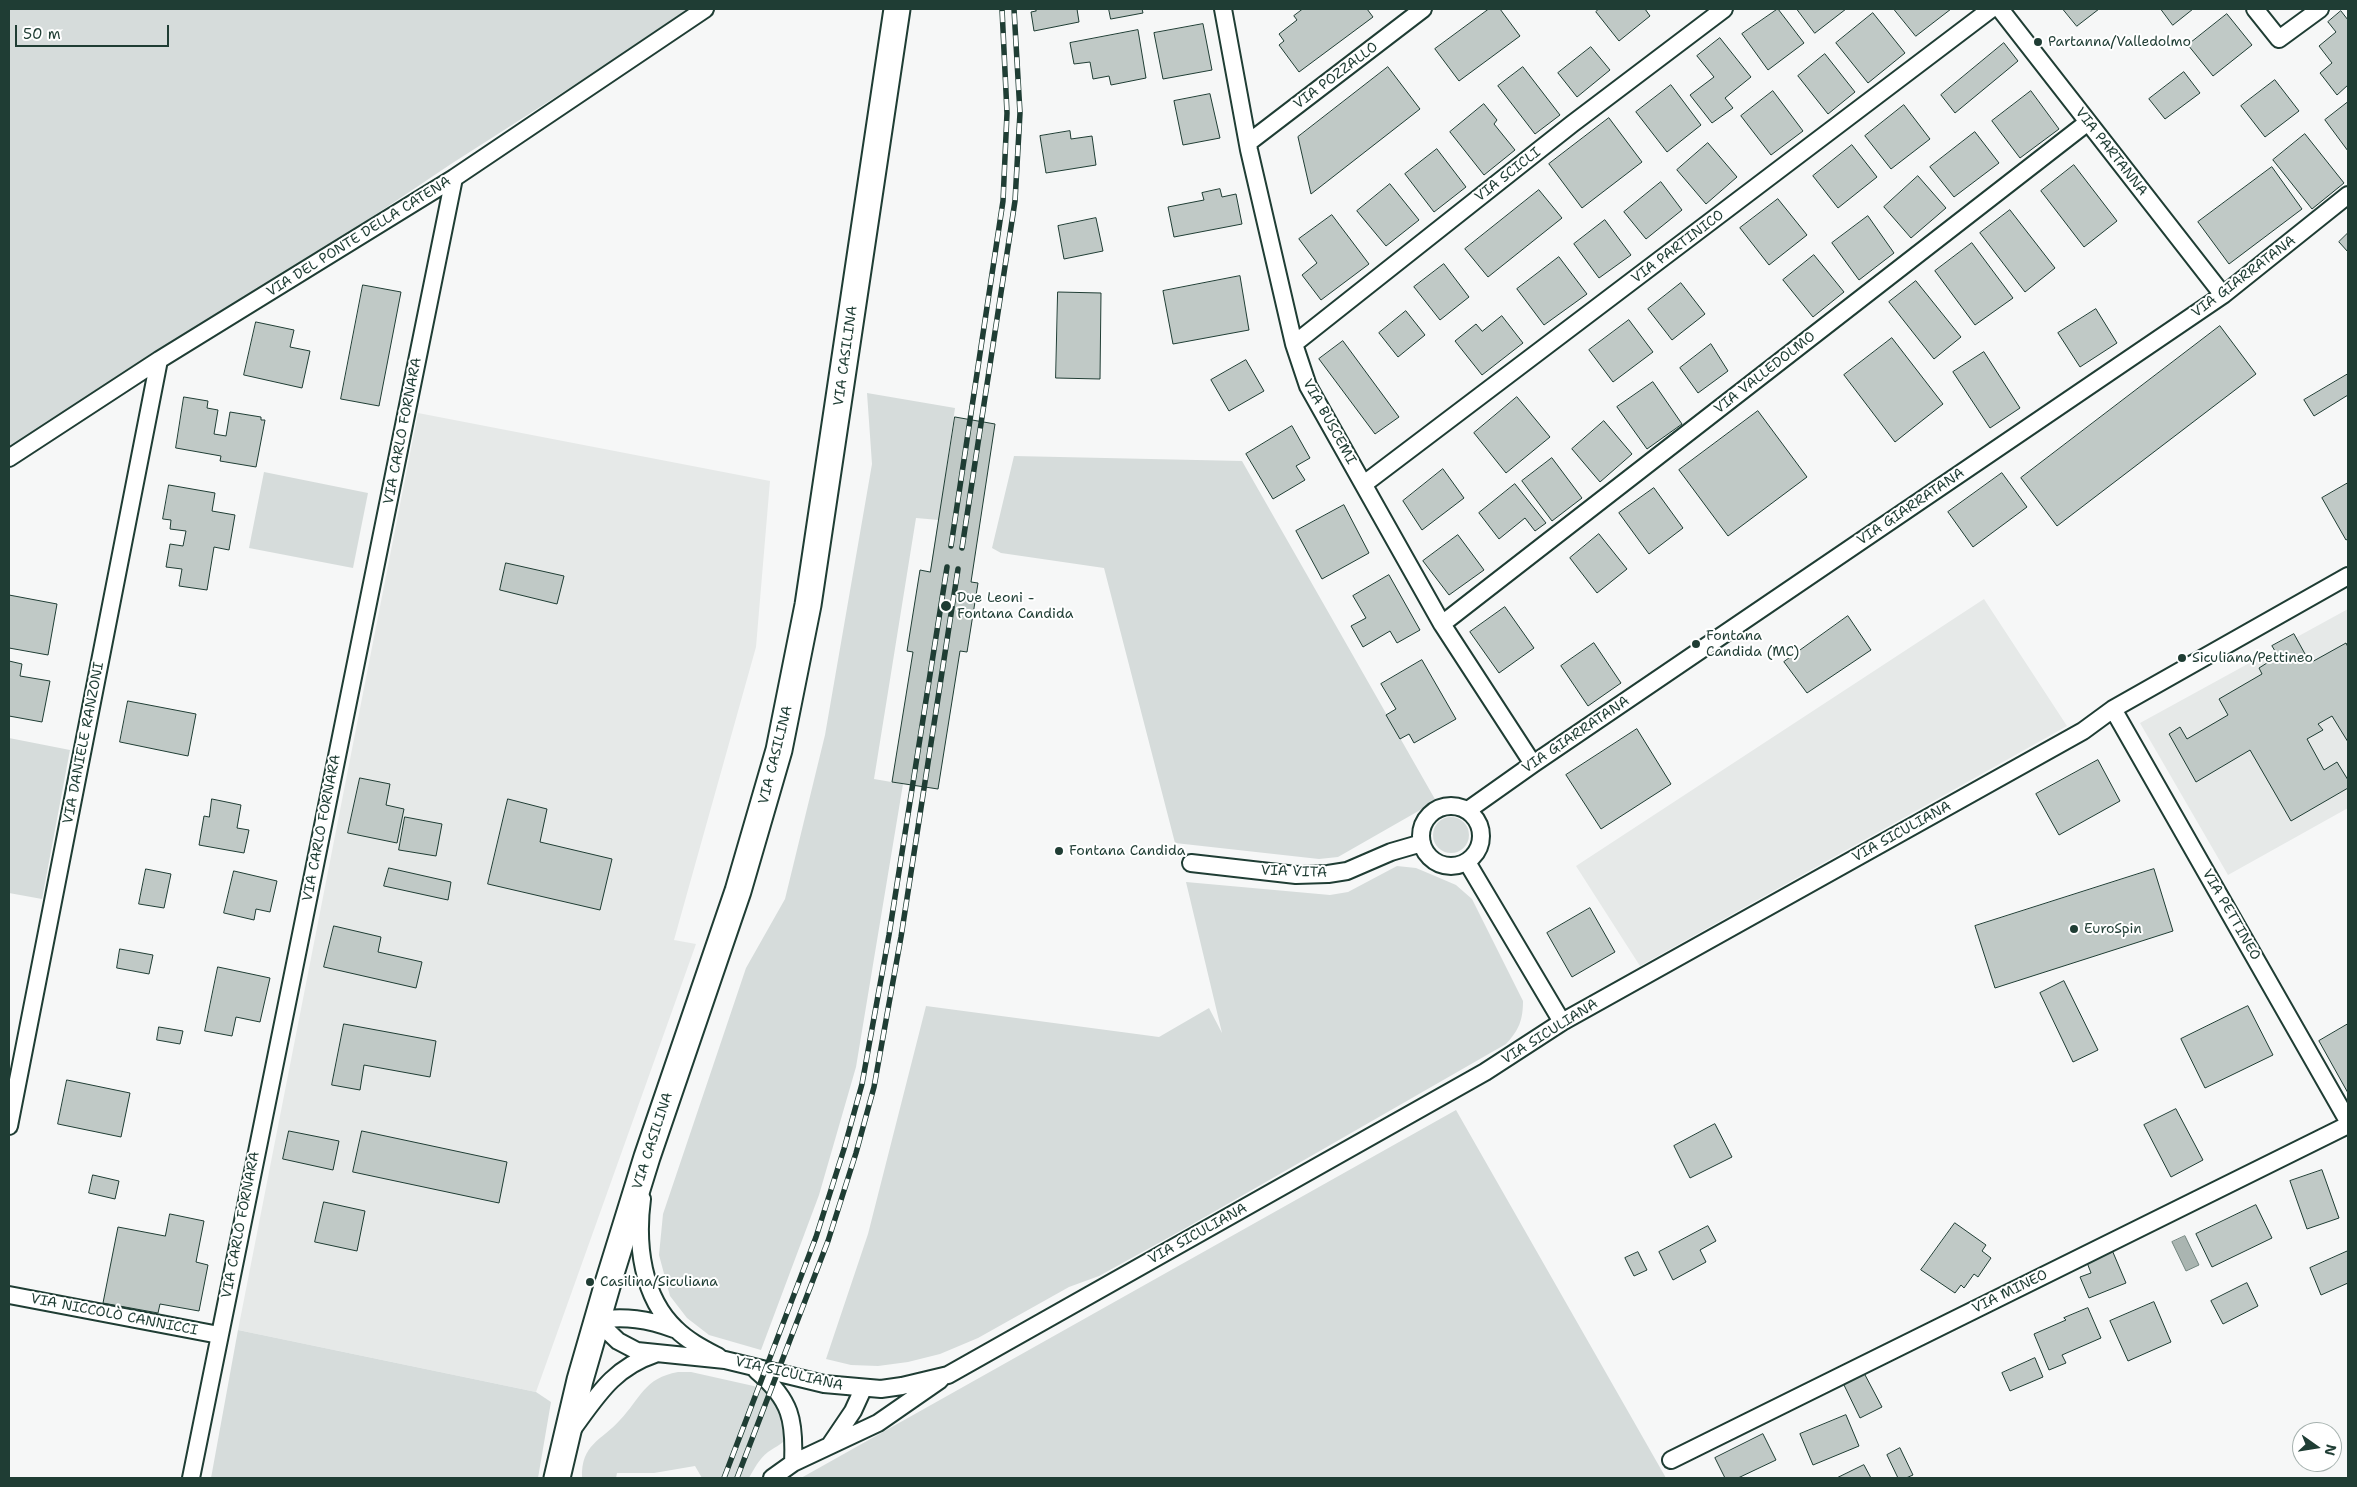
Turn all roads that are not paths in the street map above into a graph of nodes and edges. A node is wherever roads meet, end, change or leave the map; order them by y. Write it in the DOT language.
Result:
graph roads {
  1 [pos="705,9"];
  2 [pos="897,9"];
  3 [pos="1223,9"];
  4 [pos="1424,9"];
  5 [pos="1724,9"];
  6 [pos="1991,9"];
  7 [pos="2000,9"];
  8 [pos="2255,9"];
  9 [pos="2320,9"];
  10 [pos="2088,122"];
  11 [pos="1248,143"];
  12 [pos="454,178"];
  13 [pos="2348,195"];
  14 [pos="2223,295"];
  15 [pos="1294,344"];
  16 [pos="159,360"];
  17 [pos="9,458"];
  18 [pos="1364,484"];
  19 [pos="2348,576"];
  20 [pos="1442,624"];
  21 [pos="2113,709"];
  22 [pos="1533,764"];
  23 [pos="1468,810"];
  24 [pos="1422,844"];
  25 [pos="1467,862"];
  26 [pos="1191,863"];
  27 [pos="1562,1022"];
  28 [pos="2348,1123"];
  29 [pos="9,1126"];
  30 [pos="647,1157"];
  31 [pos="9,1295"];
  32 [pos="596,1320"];
  33 [pos="677,1330"];
  34 [pos="219,1335"];
  35 [pos="655,1354"];
  36 [pos="725,1360"];
  37 [pos="754,1368"];
  38 [pos="948,1375"];
  39 [pos="863,1389"];
  40 [pos="565,1440"];
  41 [pos="830,1445"];
  42 [pos="1671,1460"];
  43 [pos="793,1463"];
  44 [pos="190,1478"];
  45 [pos="557,1478"];
  46 [pos="772,1478"];
  1 -- 12 [label="street, VIA DEL PONTE DELLA CATENA"];
  2 -- 30 [label="main road, VIA CASILINA"];
  3 -- 11 [label="street, VIA BUSCEMI"];
  4 -- 11 [label="street, VIA POZZALLO"];
  5 -- 15 [label="street, VIA SCICLI"];
  6 -- 18 [label="street, VIA PARTINICO"];
  7 -- 10 [label="street, VIA PARTANNA"];
  8 -- 9 [label="street"];
  10 -- 14 [label="street, VIA PARTANNA"];
  10 -- 20 [label="street, VIA VALLEDOLMO"];
  11 -- 15 [label="street, VIA BUSCEMI"];
  12 -- 16 [label="street, VIA DEL PONTE DELLA CATENA"];
  12 -- 34 [label="street, VIA CARLO FORNARA"];
  13 -- 14 [label="street, VIA GIARRATANA"];
  14 -- 22 [label="street, VIA GIARRATANA"];
  15 -- 18 [label="street, VIA BUSCEMI"];
  16 -- 17 [label="street, VIA DEL PONTE DELLA CATENA"];
  16 -- 29 [label="street, VIA DANIELE RANZONI"];
  18 -- 20 [label="street, VIA BUSCEMI"];
  19 -- 21 [label="street, VIA SICULIANA"];
  20 -- 22 [label="street, VIA BUSCEMI"];
  21 -- 27 [label="street, VIA SICULIANA"];
  21 -- 28 [label="street, VIA PETTINEO"];
  22 -- 23 [label="street, VIA GIARRATANA"];
  23 -- 24 [label="street"];
  23 -- 25 [label="street"];
  24 -- 25 [label="street"];
  24 -- 26 [label="street, VIA VITA"];
  25 -- 27 [label="street"];
  27 -- 38 [label="street, VIA SICULIANA"];
  28 -- 42 [label="street, VIA MINEO"];
  30 -- 32 [label="main road, VIA CASILINA"];
  30 -- 33 [label="street"];
  31 -- 34 [label="street, VIA NICCOLÒ CANNICCI"];
  32 -- 33 [label="street"];
  32 -- 35 [label="street"];
  32 -- 40 [label="main road, VIA CASILINA"];
  33 -- 36 [label="street"];
  34 -- 44 [label="street, VIA CARLO FORNARA"];
  35 -- 36 [label="street"];
  35 -- 40 [label="street"];
  36 -- 37 [label="street, VIA SICULIANA"];
  37 -- 39 [label="street, VIA SICULIANA"];
  37 -- 43 [label="street"];
  38 -- 39 [label="street, VIA SICULIANA"];
  38 -- 41 [label="street"];
  39 -- 41 [label="street"];
  40 -- 45 [label="main road, VIA CASILINA"];
  41 -- 43 [label="street"];
  43 -- 46 [label="street"];
}
